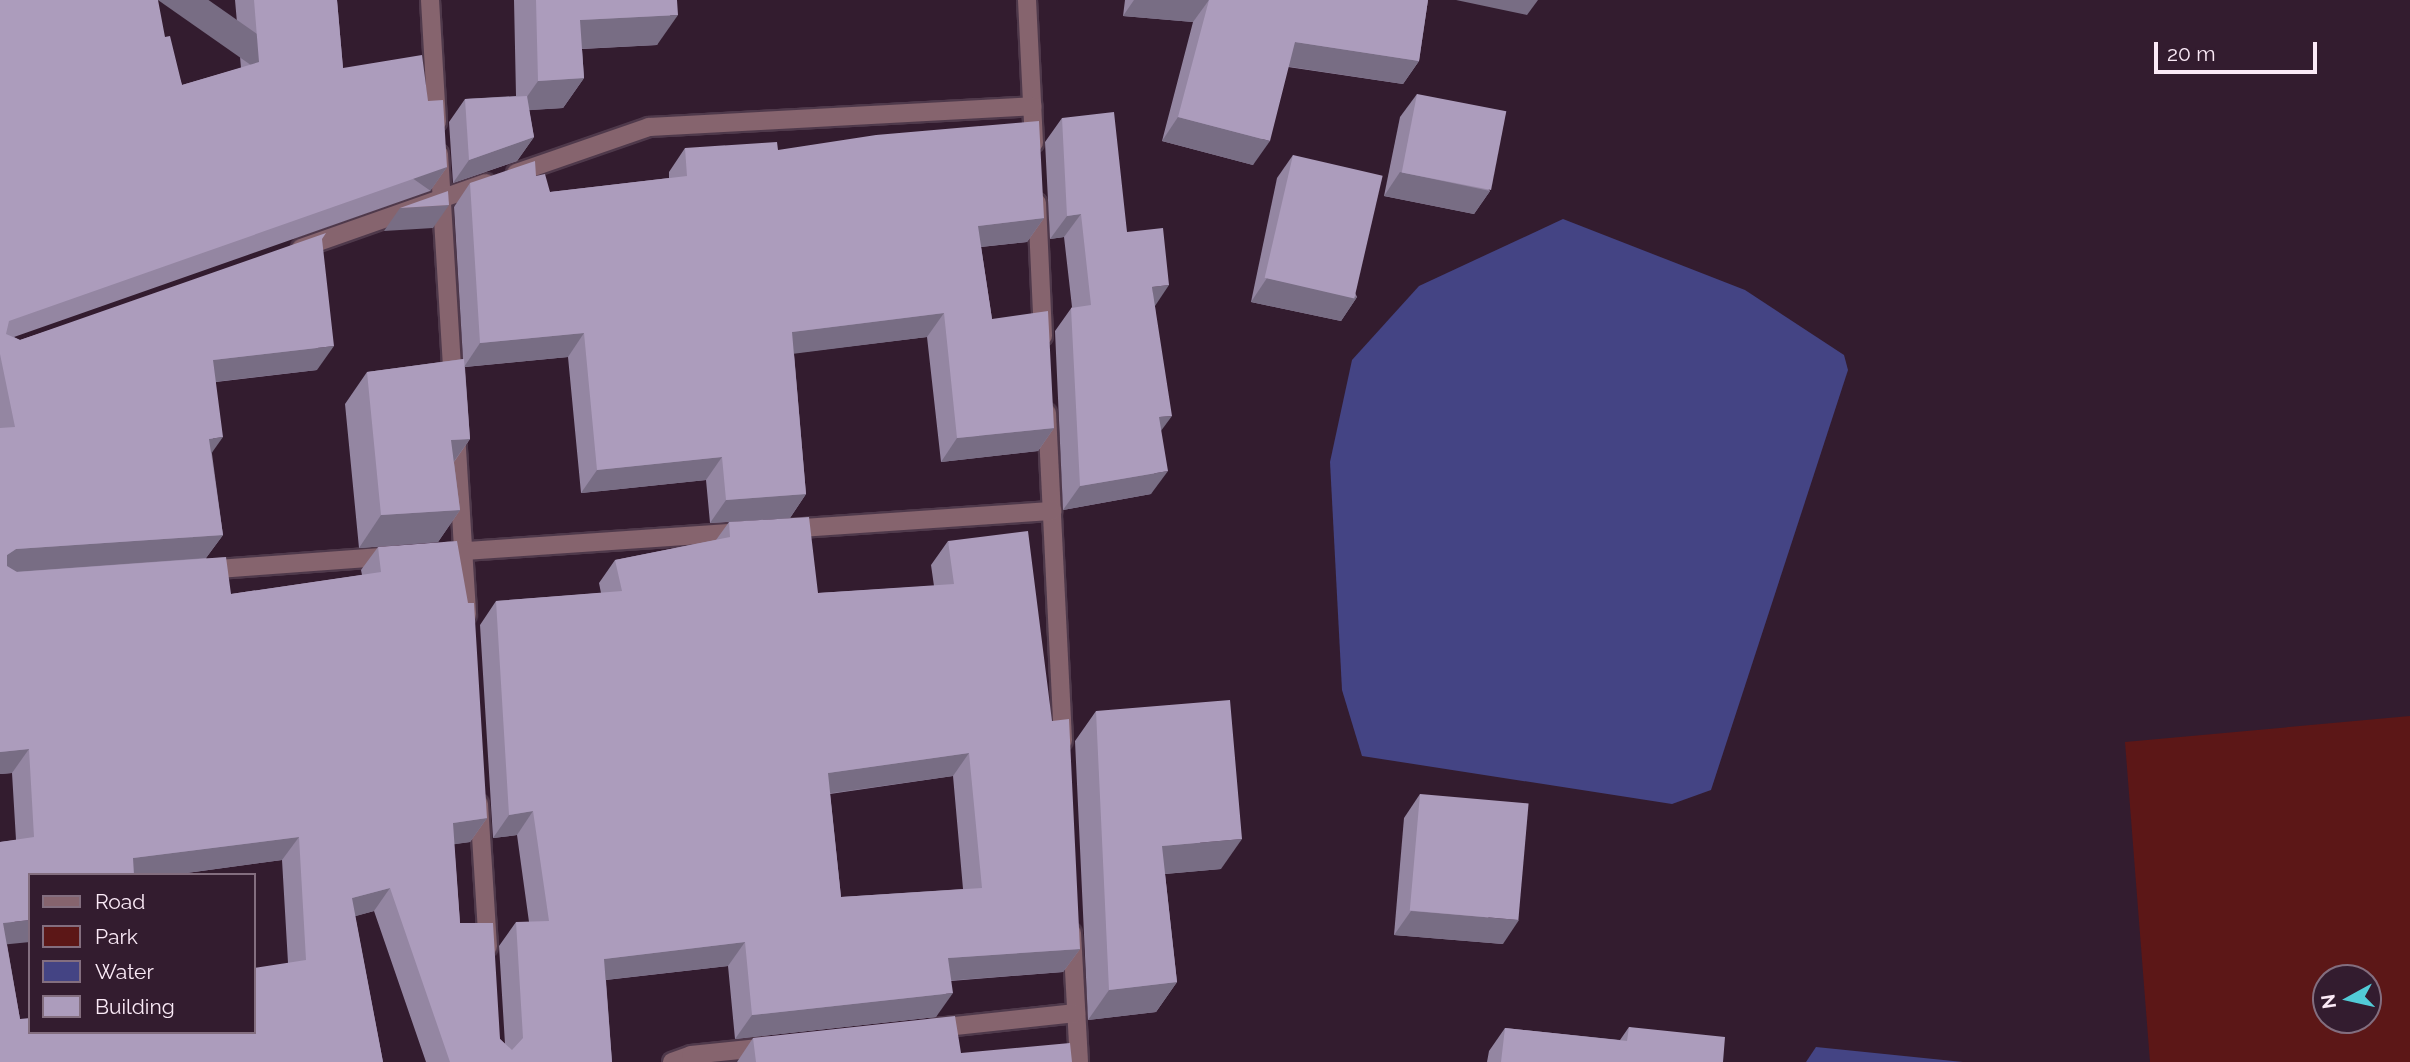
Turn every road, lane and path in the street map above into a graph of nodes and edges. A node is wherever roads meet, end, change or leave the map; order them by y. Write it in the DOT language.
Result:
graph roads {
  1 [pos="430,0"];
  2 [pos="1027,0"];
  3 [pos="1032,106"];
  4 [pos="1035,162"];
  5 [pos="1036,190"];
  6 [pos="442,198"];
  7 [pos="286,253"];
  8 [pos="1045,357"];
  9 [pos="1046,399"];
  10 [pos="1052,510"];
  11 [pos="463,551"];
  12 [pos="436,553"];
  13 [pos="409,555"];
  14 [pos="177,572"];
  15 [pos="469,634"];
  16 [pos="1064,762"];
  17 [pos="478,786"];
  18 [pos="1072,915"];
  19 [pos="489,965"];
  20 [pos="1076,1013"];
  21 [pos="911,1031"];
  22 [pos="788,1045"];
  23 [pos="672,1062"];
  24 [pos="1079,1062"];
  1 -- 6 [label="street"];
  2 -- 3 [label="street"];
  3 -- 4 [label="street"];
  3 -- 6 [label="street"];
  5 -- 8 [label="street"];
  6 -- 7 [label="street"];
  6 -- 11 [label="street"];
  9 -- 10 [label="street"];
  10 -- 11 [label="street"];
  10 -- 16 [label="street"];
  11 -- 12 [label="street"];
  11 -- 15 [label="street"];
  13 -- 14 [label="street"];
  17 -- 19 [label="street"];
  18 -- 20 [label="street"];
  20 -- 21 [label="street"];
  20 -- 24 [label="street"];
  22 -- 23 [label="street"];
}
